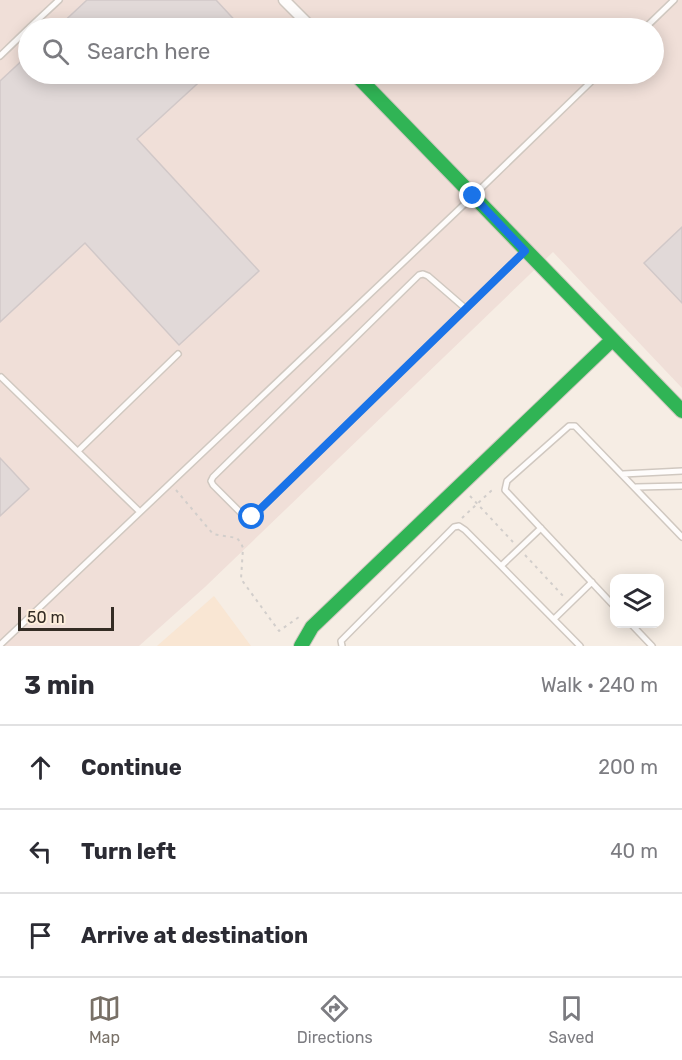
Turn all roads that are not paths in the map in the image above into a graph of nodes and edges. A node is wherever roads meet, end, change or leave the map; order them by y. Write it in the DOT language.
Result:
graph roads {
  1 [pos="59,0"];
  2 [pos="284,0"];
  3 [pos="674,0"];
  4 [pos="40,18"];
  5 [pos="302,18"];
  6 [pos="655,18"];
  7 [pos="18,39"];
  8 [pos="0,56"];
  9 [pos="365,84"];
  10 [pos="589,84"];
  11 [pos="473,196"];
  12 [pos="525,251"];
  13 [pos="465,308"];
  14 [pos="612,340"];
  15 [pos="178,354"];
  16 [pos="1,376"];
  17 [pos="682,411"];
  18 [pos="78,451"];
  19 [pos="682,471"];
  20 [pos="623,474"];
  21 [pos="682,486"];
  22 [pos="636,487"];
  23 [pos="140,512"];
  24 [pos="540,528"];
  25 [pos="682,537"];
  26 [pos="501,566"];
  27 [pos="592,582"];
  28 [pos="610,601"];
  29 [pos="554,619"];
  30 [pos="635,628"];
  31 [pos="0,645"];
  32 [pos="301,646"];
  33 [pos="342,646"];
  34 [pos="580,646"];
  35 [pos="652,646"];
  1 -- 4 [label="lane"];
  2 -- 5 [label="street"];
  3 -- 6 [label="lane"];
  7 -- 8 [label="lane"];
  9 -- 11 [label="street"];
  10 -- 11 [label="lane"];
  11 -- 12 [label="street"];
  11 -- 23 [label="lane"];
  12 -- 13 [label="lane"];
  12 -- 14 [label="street"];
  13 -- 13 [label="lane"];
  14 -- 17 [label="street"];
  14 -- 32 [label="street"];
  15 -- 18 [label="lane"];
  16 -- 18 [label="lane"];
  18 -- 23 [label="lane"];
  19 -- 20 [label="lane"];
  20 -- 22 [label="lane"];
  20 -- 24 [label="lane"];
  21 -- 22 [label="lane"];
  22 -- 25 [label="lane"];
  23 -- 31 [label="lane"];
  24 -- 26 [label="lane"];
  24 -- 27 [label="lane"];
  26 -- 29 [label="lane"];
  26 -- 33 [label="lane"];
  27 -- 28 [label="lane"];
  27 -- 29 [label="lane"];
  29 -- 34 [label="lane"];
  30 -- 35 [label="lane"];
}
